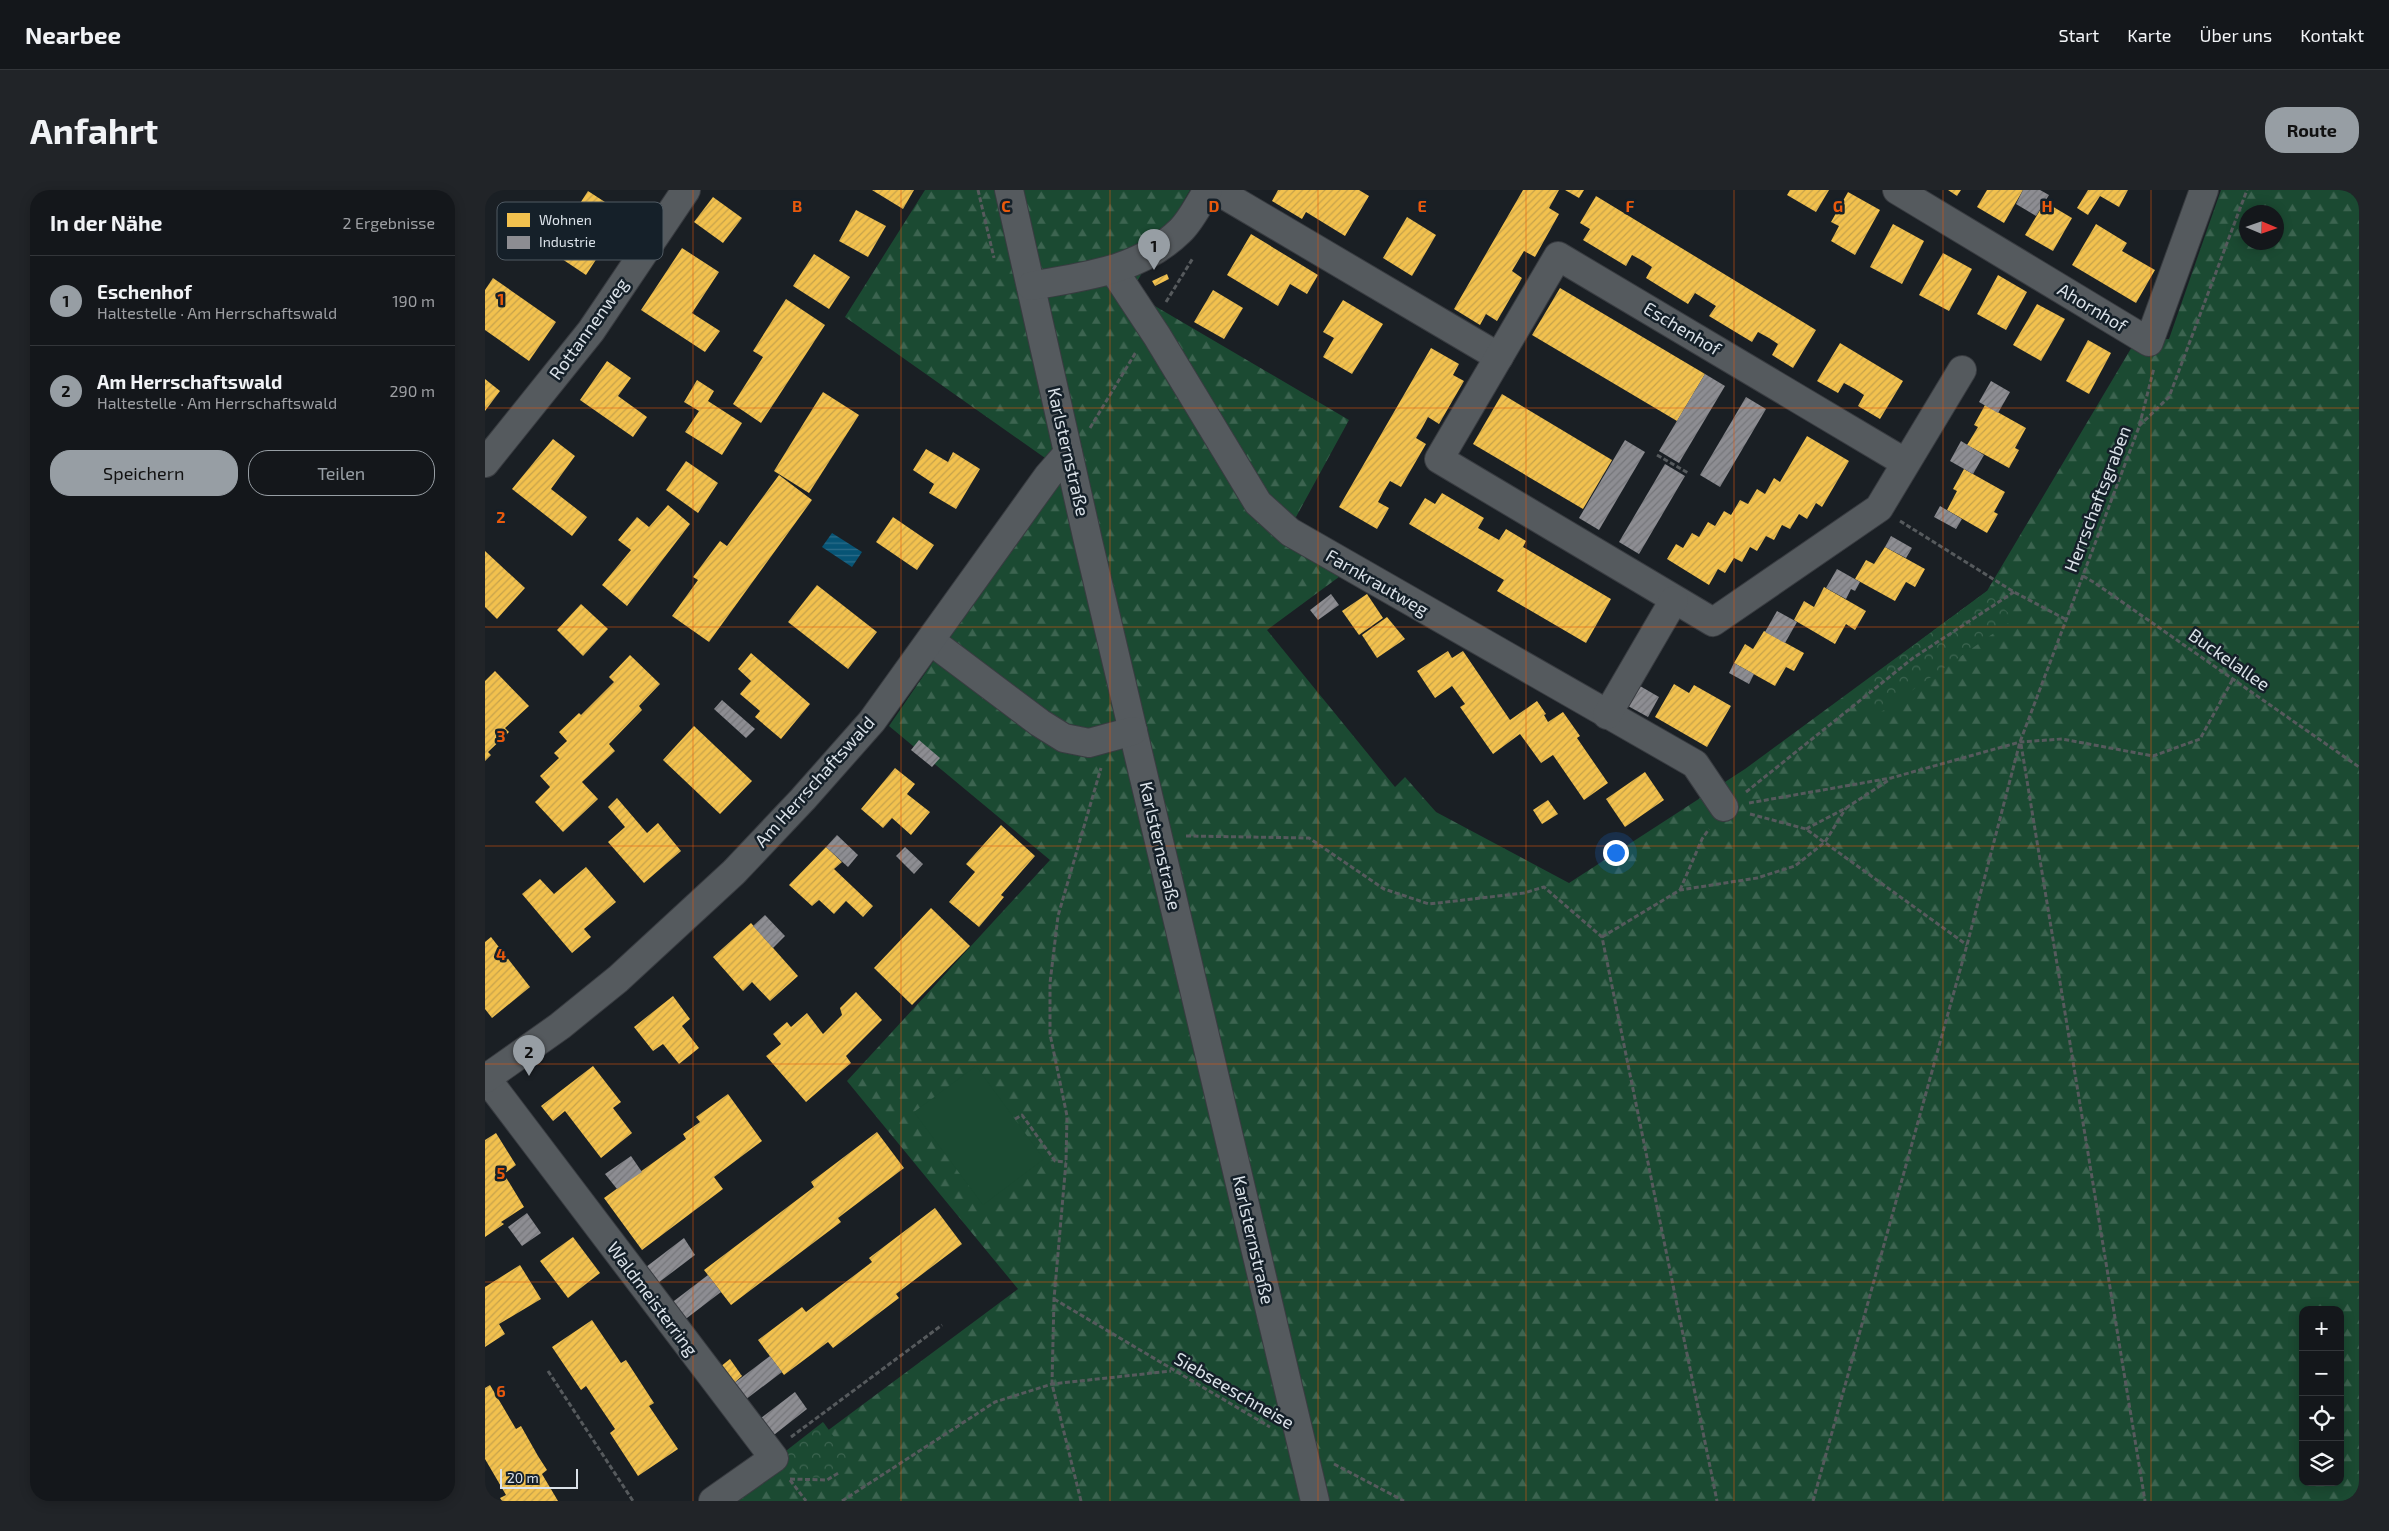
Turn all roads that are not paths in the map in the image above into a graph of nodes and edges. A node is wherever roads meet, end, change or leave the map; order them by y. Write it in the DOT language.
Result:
graph roads {
  1 [pos="686,190"];
  2 [pos="1009,190"];
  3 [pos="1208,190"];
  4 [pos="1217,190"];
  5 [pos="1897,190"];
  6 [pos="2204,190"];
  7 [pos="663,224"];
  8 [pos="639,260"];
  9 [pos="1114,271"];
  10 [pos="1031,286"];
  11 [pos="1499,357"];
  12 [pos="1962,370"];
  13 [pos="1068,453"];
  14 [pos="485,463"];
  15 [pos="1906,463"];
  16 [pos="1674,600"];
  17 [pos="931,641"];
  18 [pos="1607,715"];
  19 [pos="1122,733"];
  20 [pos="1724,807"];
  21 [pos="485,1079"];
  22 [pos="713,1501"];
  23 [pos="1315,1501"];
  1 -- 7 [label="street, Rottannenweg"];
  2 -- 10 [label="street, Karlsternstraße"];
  3 -- 9 [label="street"];
  4 -- 11 [label="street"];
  5 -- 6 [label="street, Ahornhof"];
  8 -- 14 [label="street, Rottannenweg"];
  9 -- 10 [label="street"];
  9 -- 18 [label="street, Farnkrautweg"];
  10 -- 13 [label="street, Karlsternstraße"];
  11 -- 15 [label="street, Eschenhof"];
  11 -- 16 [label="street, Eschenhof"];
  12 -- 15 [label="street, Eschenhof"];
  13 -- 17 [label="street, Am Herrschaftswald"];
  13 -- 19 [label="street, Karlsternstraße"];
  15 -- 16 [label="street, Eschenhof"];
  16 -- 18 [label="street"];
  17 -- 19 [label="street"];
  17 -- 21 [label="street, Am Herrschaftswald"];
  18 -- 20 [label="street, Farnkrautweg"];
  19 -- 23 [label="street, Karlsternstraße"];
  21 -- 22 [label="street, Waldmeisterring"];
}
